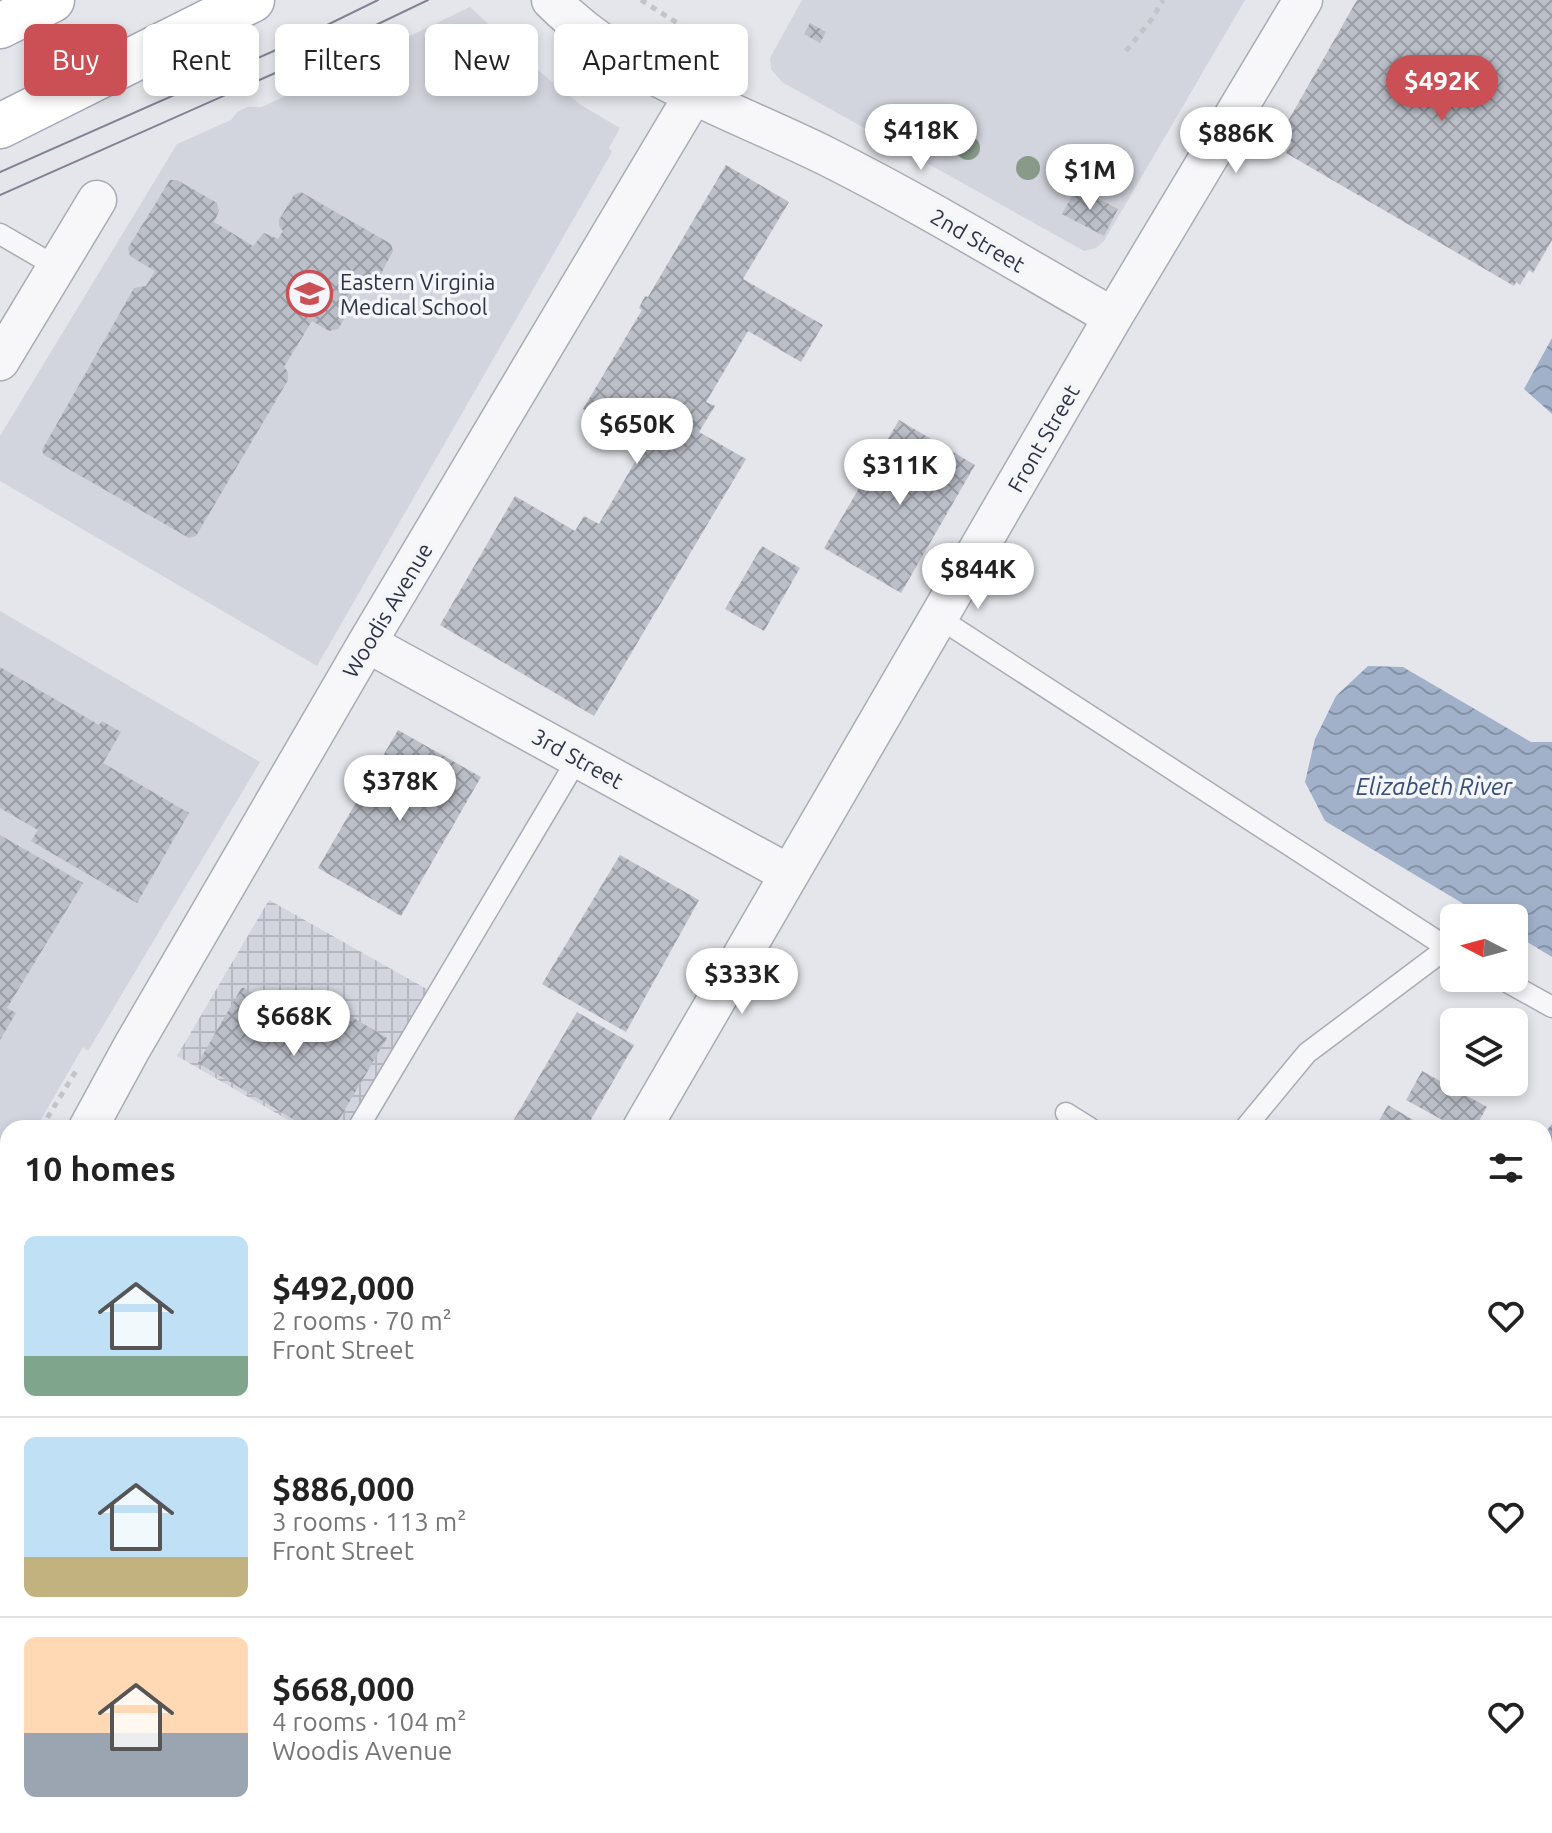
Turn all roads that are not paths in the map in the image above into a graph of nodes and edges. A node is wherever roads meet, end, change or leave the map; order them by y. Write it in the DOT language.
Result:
graph roads {
  1 [pos="52,0"];
  2 [pos="252,0"];
  3 [pos="551,0"];
  4 [pos="1303,0"];
  5 [pos="580,24"];
  6 [pos="0,26"];
  7 [pos="693,96"];
  8 [pos="0,126"];
  9 [pos="97,200"];
  10 [pos="0,234"];
  11 [pos="57,267"];
  12 [pos="1113,317"];
  13 [pos="0,361"];
  14 [pos="939,618"];
  15 [pos="367,643"];
  16 [pos="578,758"];
  17 [pos="789,874"];
  18 [pos="1440,944"];
  19 [pos="1440,957"];
  20 [pos="1525,992"];
  21 [pos="1552,1007"];
  22 [pos="1066,1113"];
  23 [pos="92,1120"];
  24 [pos="363,1120"];
  25 [pos="647,1120"];
  26 [pos="1077,1120"];
  27 [pos="1252,1120"];
  1 -- 6 [label="main road"];
  2 -- 8 [label="main road"];
  3 -- 5 [label="street, 2nd Street"];
  4 -- 12 [label="street, Front Street"];
  7 -- 12 [label="street, 2nd Street"];
  7 -- 15 [label="street, Woodis Avenue"];
  9 -- 11 [label="street"];
  10 -- 11 [label="lane"];
  11 -- 13 [label="street"];
  12 -- 14 [label="street, Front Street"];
  14 -- 17 [label="street, Front Street"];
  14 -- 18 [label="lane"];
  15 -- 16 [label="street, 3rd Street"];
  15 -- 23 [label="street, Woodis Avenue"];
  16 -- 17 [label="street, 3rd Street"];
  16 -- 24 [label="lane"];
  17 -- 25 [label="street, Front Street"];
  19 -- 27 [label="lane"];
  20 -- 21 [label="lane"];
  22 -- 26 [label="lane"];
}
